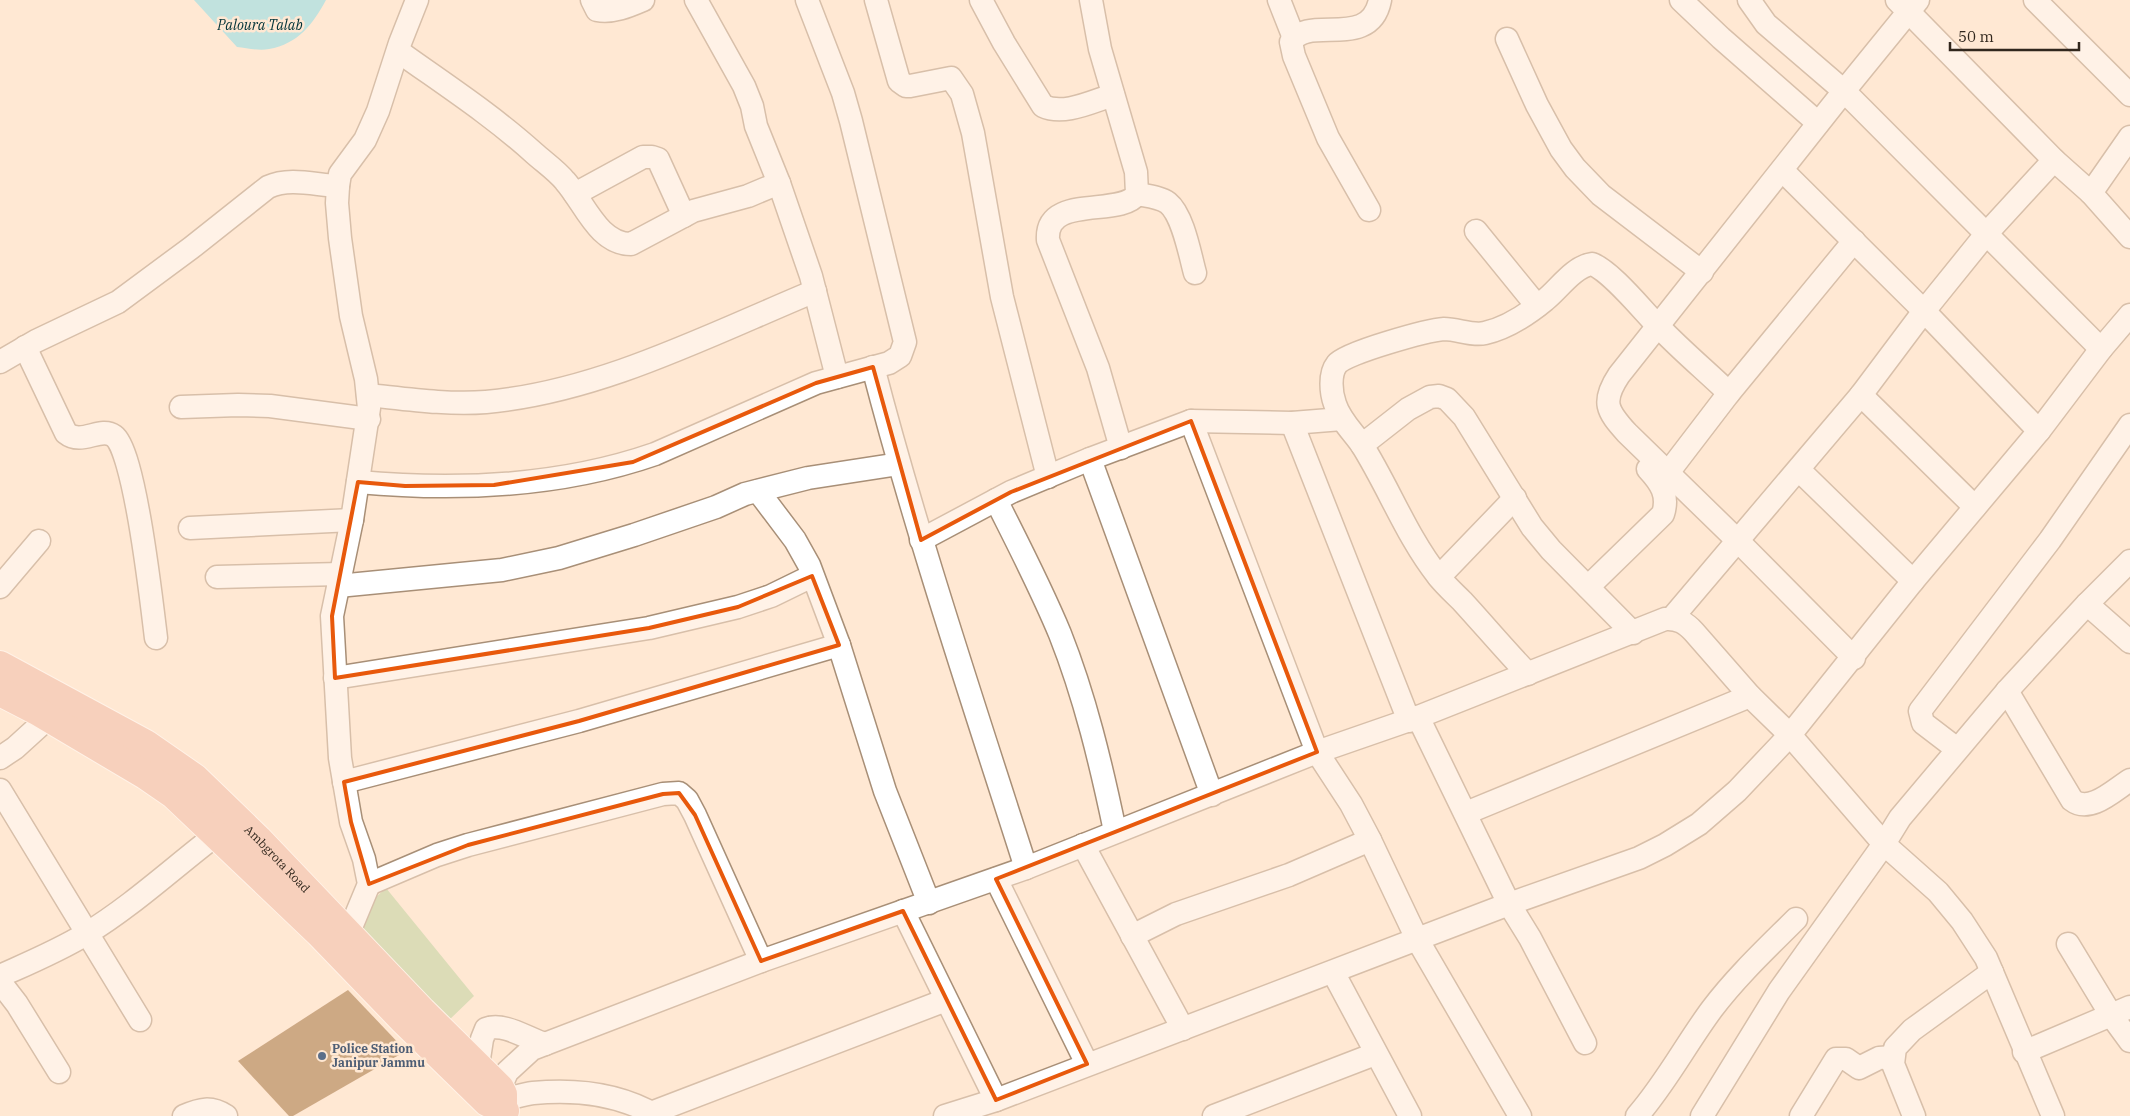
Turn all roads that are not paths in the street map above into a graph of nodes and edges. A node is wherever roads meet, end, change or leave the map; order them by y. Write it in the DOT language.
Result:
graph roads {
  1 [pos="417,0"];
  2 [pos="592,0"];
  3 [pos="643,0"];
  4 [pos="696,0"];
  5 [pos="876,0"];
  6 [pos="981,0"];
  7 [pos="1091,0"];
  8 [pos="1279,0"];
  9 [pos="1380,0"];
  10 [pos="1681,0"];
  11 [pos="1750,0"];
  12 [pos="812,1"];
  13 [pos="2037,1"];
  14 [pos="1909,4"];
  15 [pos="1294,38"];
  16 [pos="1507,39"];
  17 [pos="398,51"];
  18 [pos="1844,91"];
  19 [pos="1113,95"];
  20 [pos="2130,95"];
  21 [pos="1818,123"];
  22 [pos="2130,137"];
  23 [pos="2054,160"];
  24 [pos="1782,170"];
  25 [pos="779,183"];
  26 [pos="338,186"];
  27 [pos="2091,193"];
  28 [pos="575,194"];
  29 [pos="1138,194"];
  30 [pos="1369,210"];
  31 [pos="684,216"];
  32 [pos="1476,232"];
  33 [pos="1987,233"];
  34 [pos="2130,237"];
  35 [pos="1854,241"];
  36 [pos="1702,272"];
  37 [pos="1195,273"];
  38 [pos="815,290"];
  39 [pos="1537,306"];
  40 [pos="1924,311"];
  41 [pos="2130,315"];
  42 [pos="1658,326"];
  43 [pos="25,347"];
  44 [pos="2101,349"];
  45 [pos="0,362"];
  46 [pos="874,367"];
  47 [pos="837,377"];
  48 [pos="1729,393"];
  49 [pos="368,395"];
  50 [pos="1861,395"];
  51 [pos="181,407"];
  52 [pos="1593,417"];
  53 [pos="369,419"];
  54 [pos="1342,419"];
  55 [pos="1190,422"];
  56 [pos="1292,423"];
  57 [pos="2130,425"];
  58 [pos="2039,431"];
  59 [pos="1362,445"];
  60 [pos="1121,448"];
  61 [pos="1090,459"];
  62 [pos="898,464"];
  63 [pos="1798,470"];
  64 [pos="1667,474"];
  65 [pos="1048,477"];
  66 [pos="358,482"];
  67 [pos="758,490"];
  68 [pos="1515,498"];
  69 [pos="996,500"];
  70 [pos="1975,507"];
  71 [pos="352,520"];
  72 [pos="190,528"];
  73 [pos="921,540"];
  74 [pos="39,541"];
  75 [pos="1738,541"];
  76 [pos="2130,561"];
  77 [pos="812,576"];
  78 [pos="217,577"];
  79 [pos="1439,578"];
  80 [pos="340,580"];
  81 [pos="1913,581"];
  82 [pos="0,587"];
  83 [pos="1588,587"];
  84 [pos="2087,604"];
  85 [pos="1672,618"];
  86 [pos="1633,633"];
  87 [pos="156,638"];
  88 [pos="2130,642"];
  89 [pos="839,645"];
  90 [pos="1854,658"];
  91 [pos="0,665"];
  92 [pos="1528,674"];
  93 [pos="335,678"];
  94 [pos="2007,691"];
  95 [pos="0,692"];
  96 [pos="1750,696"];
  97 [pos="48,718"];
  98 [pos="1414,719"];
  99 [pos="1790,735"];
  100 [pos="1957,750"];
  101 [pos="1317,752"];
  102 [pos="0,758"];
  103 [pos="2130,780"];
  104 [pos="344,782"];
  105 [pos="0,790"];
  106 [pos="1212,795"];
  107 [pos="1466,813"];
  108 [pos="1115,831"];
  109 [pos="216,835"];
  110 [pos="1370,840"];
  111 [pos="1884,844"];
  112 [pos="1083,845"];
  113 [pos="1026,868"];
  114 [pos="996,879"];
  115 [pos="369,884"];
  116 [pos="929,903"];
  117 [pos="1509,904"];
  118 [pos="903,911"];
  119 [pos="1796,919"];
  120 [pos="349,932"];
  121 [pos="87,933"];
  122 [pos="1132,936"];
  123 [pos="1417,939"];
  124 [pos="2068,944"];
  125 [pos="761,961"];
  126 [pos="1333,972"];
  127 [pos="1992,972"];
  128 [pos="0,976"];
  129 [pos="0,982"];
  130 [pos="946,1000"];
  131 [pos="2120,1011"];
  132 [pos="140,1020"];
  133 [pos="1183,1029"];
  134 [pos="2130,1041"];
  135 [pos="1585,1043"];
  136 [pos="545,1044"];
  137 [pos="2024,1052"];
  138 [pos="1375,1054"];
  139 [pos="1892,1057"];
  140 [pos="1088,1064"];
  141 [pos="478,1066"];
  142 [pos="58,1072"];
  143 [pos="996,1100"];
  144 [pos="504,1103"];
  145 [pos="654,1114"];
  146 [pos="184,1116"];
  147 [pos="226,1116"];
  148 [pos="945,1116"];
  149 [pos="1214,1116"];
  150 [pos="1410,1116"];
  151 [pos="1520,1116"];
  152 [pos="1637,1116"];
  153 [pos="1702,1116"];
  154 [pos="1800,1116"];
  155 [pos="1914,1116"];
  156 [pos="2053,1116"];
  1 -- 17 [label="street"];
  2 -- 3 [label="street"];
  4 -- 25 [label="street"];
  5 -- 65 [label="street"];
  6 -- 19 [label="street"];
  7 -- 19 [label="street"];
  8 -- 15 [label="street"];
  9 -- 15 [label="street"];
  10 -- 21 [label="street"];
  11 -- 18 [label="street"];
  12 -- 46 [label="street"];
  13 -- 20 [label="street"];
  14 -- 18 [label="street"];
  14 -- 23 [label="street"];
  15 -- 30 [label="street"];
  16 -- 36 [label="street"];
  17 -- 26 [label="street"];
  17 -- 28 [label="street"];
  18 -- 21 [label="street"];
  18 -- 33 [label="street"];
  19 -- 29 [label="street"];
  21 -- 24 [label="street"];
  22 -- 27 [label="street"];
  23 -- 27 [label="street"];
  23 -- 33 [label="street"];
  24 -- 35 [label="street"];
  24 -- 36 [label="street"];
  25 -- 31 [label="street"];
  25 -- 38 [label="street"];
  26 -- 43 [label="street"];
  26 -- 49 [label="street"];
  27 -- 34 [label="street"];
  28 -- 31 [label="street"];
  28 -- 31 [label="street"];
  29 -- 37 [label="street"];
  29 -- 60 [label="street"];
  32 -- 39 [label="street"];
  33 -- 40 [label="street"];
  33 -- 44 [label="street"];
  35 -- 40 [label="street"];
  35 -- 48 [label="street"];
  36 -- 42 [label="street"];
  38 -- 47 [label="street"];
  38 -- 49 [label="street"];
  39 -- 42 [label="street"];
  39 -- 54 [label="street"];
  40 -- 50 [label="street"];
  40 -- 58 [label="street"];
  41 -- 44 [label="street"];
  42 -- 48 [label="street"];
  42 -- 64 [label="street"];
  43 -- 45 [label="street"];
  43 -- 87 [label="street"];
  44 -- 58 [label="street"];
  46 -- 47 [label="street"];
  46 -- 62 [label="street"];
  47 -- 66 [label="street"];
  48 -- 64 [label="street"];
  49 -- 53 [label="street"];
  50 -- 63 [label="street"];
  50 -- 70 [label="street"];
  51 -- 53 [label="street"];
  52 -- 83 [label="street"];
  53 -- 66 [label="street"];
  54 -- 56 [label="street"];
  54 -- 59 [label="street"];
  55 -- 56 [label="street"];
  55 -- 60 [label="street"];
  55 -- 101 [label="street"];
  56 -- 98 [label="street"];
  57 -- 100 [label="street"];
  58 -- 70 [label="street"];
  59 -- 68 [label="street"];
  59 -- 79 [label="street"];
  60 -- 61 [label="street"];
  61 -- 65 [label="street"];
  61 -- 106 [label="street"];
  62 -- 67 [label="street"];
  62 -- 73 [label="street"];
  63 -- 75 [label="street"];
  63 -- 81 [label="street"];
  64 -- 75 [label="street"];
  65 -- 69 [label="street"];
  66 -- 71 [label="street"];
  67 -- 77 [label="street"];
  67 -- 80 [label="street"];
  68 -- 79 [label="street"];
  68 -- 83 [label="street"];
  69 -- 73 [label="street"];
  69 -- 108 [label="street"];
  70 -- 81 [label="street"];
  71 -- 72 [label="street"];
  71 -- 80 [label="street"];
  73 -- 113 [label="street"];
  74 -- 82 [label="street"];
  75 -- 85 [label="street"];
  75 -- 90 [label="street"];
  76 -- 84 [label="street"];
  77 -- 89 [label="street"];
  77 -- 93 [label="street"];
  78 -- 80 [label="street"];
  79 -- 92 [label="street"];
  80 -- 93 [label="street"];
  81 -- 90 [label="street"];
  83 -- 86 [label="street"];
  84 -- 88 [label="street"];
  84 -- 94 [label="street"];
  85 -- 86 [label="street"];
  85 -- 96 [label="street"];
  86 -- 92 [label="street"];
  89 -- 104 [label="street"];
  89 -- 116 [label="street"];
  90 -- 99 [label="street"];
  91 -- 120 [label="main road, Ambgrota Road"];
  92 -- 98 [label="street"];
  93 -- 104 [label="street"];
  94 -- 100 [label="street"];
  94 -- 103 [label="street"];
  95 -- 97 [label="main road"];
  96 -- 99 [label="street"];
  96 -- 107 [label="street"];
  97 -- 102 [label="street"];
  97 -- 109 [label="main road"];
  98 -- 101 [label="street"];
  98 -- 107 [label="street"];
  99 -- 111 [label="street"];
  99 -- 117 [label="street"];
  100 -- 111 [label="street"];
  101 -- 106 [label="street"];
  101 -- 110 [label="street"];
  104 -- 115 [label="street"];
  105 -- 121 [label="street"];
  106 -- 108 [label="street"];
  107 -- 117 [label="street"];
  108 -- 112 [label="street"];
  109 -- 121 [label="street"];
  109 -- 144 [label="main road"];
  110 -- 122 [label="street"];
  110 -- 123 [label="street"];
  111 -- 127 [label="street"];
  111 -- 153 [label="street"];
  112 -- 113 [label="street"];
  112 -- 122 [label="street"];
  113 -- 114 [label="street"];
  114 -- 116 [label="street"];
  114 -- 140 [label="street"];
  115 -- 120 [label="street"];
  115 -- 125 [label="street"];
  116 -- 118 [label="street"];
  117 -- 123 [label="street"];
  117 -- 135 [label="street"];
  118 -- 125 [label="street"];
  118 -- 130 [label="street"];
  119 -- 152 [label="street"];
  120 -- 141 [label="main road, Ambgrota Road"];
  121 -- 128 [label="street"];
  121 -- 132 [label="street"];
  122 -- 133 [label="street"];
  123 -- 126 [label="street"];
  123 -- 151 [label="street"];
  124 -- 131 [label="street"];
  125 -- 136 [label="street"];
  126 -- 133 [label="street"];
  126 -- 138 [label="street"];
  127 -- 137 [label="street"];
  127 -- 139 [label="street"];
  129 -- 142 [label="street"];
  130 -- 143 [label="street"];
  130 -- 145 [label="street"];
  131 -- 134 [label="street"];
  131 -- 137 [label="street"];
  133 -- 140 [label="street"];
  136 -- 141 [label="street"];
  136 -- 144 [label="street"];
  137 -- 156 [label="street"];
  138 -- 149 [label="street"];
  138 -- 150 [label="street"];
  139 -- 154 [label="street"];
  139 -- 155 [label="street"];
  140 -- 143 [label="street"];
  141 -- 144 [label="main road, Ambgrota Road"];
  143 -- 148 [label="street"];
  144 -- 145 [label="street"];
  146 -- 147 [label="street"];
}
